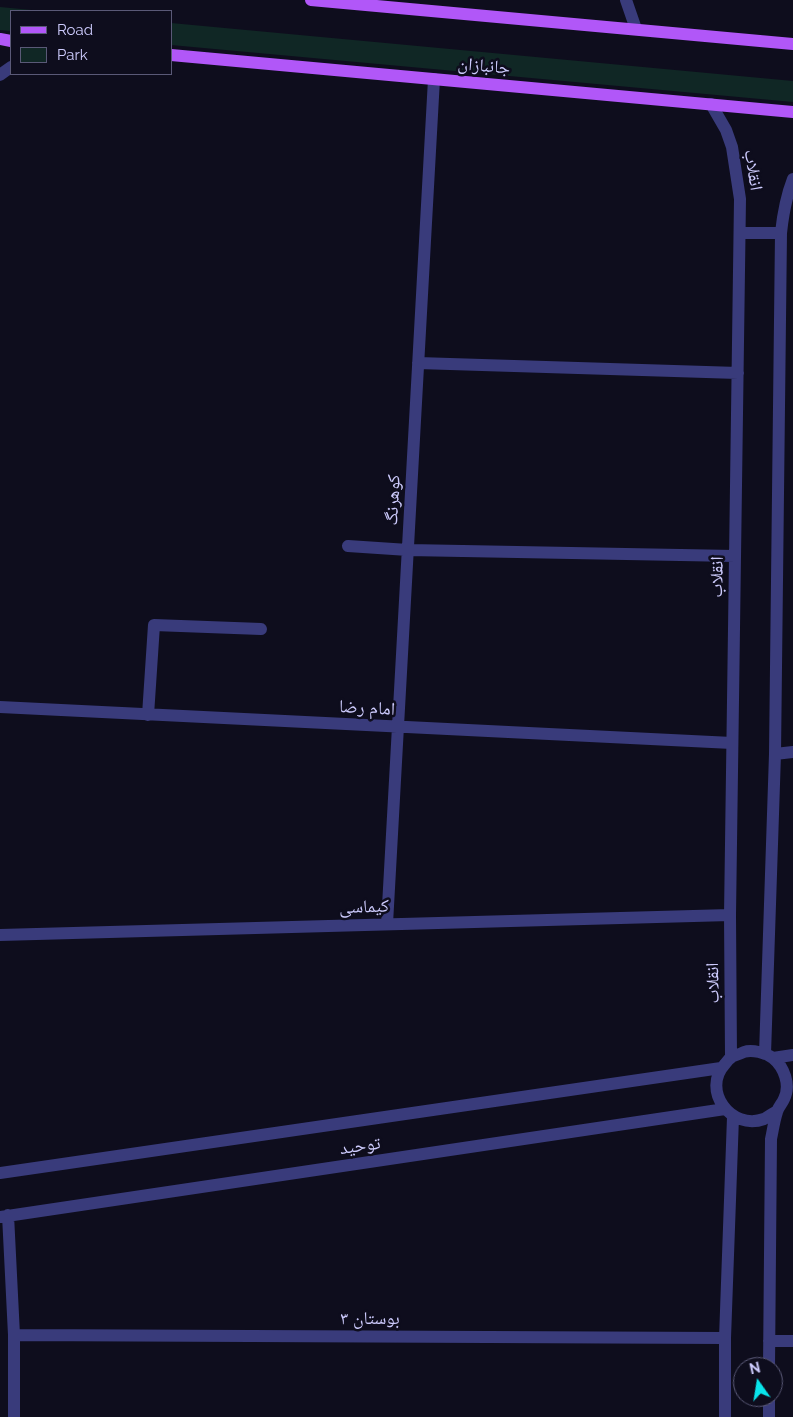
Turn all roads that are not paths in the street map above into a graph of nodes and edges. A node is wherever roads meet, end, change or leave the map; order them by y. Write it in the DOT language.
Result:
graph roads {
  1 [pos="311,0"];
  2 [pos="630,2"];
  3 [pos="636,29"];
  4 [pos="793,44"];
  5 [pos="172,55"];
  6 [pos="434,79"];
  7 [pos="711,104"];
  8 [pos="793,112"];
  9 [pos="793,179"];
  10 [pos="740,233"];
  11 [pos="781,233"];
  12 [pos="418,363"];
  13 [pos="738,373"];
  14 [pos="348,546"];
  15 [pos="408,550"];
  16 [pos="735,556"];
  17 [pos="261,629"];
  18 [pos="0,707"];
  19 [pos="148,715"];
  20 [pos="398,727"];
  21 [pos="732,743"];
  22 [pos="793,752"];
  23 [pos="775,754"];
  24 [pos="730,915"];
  25 [pos="387,924"];
  26 [pos="0,935"];
  27 [pos="793,1054"];
  28 [pos="769,1056"];
  29 [pos="732,1057"];
  30 [pos="721,1068"];
  31 [pos="789,1097"];
  32 [pos="777,1111"];
  33 [pos="729,1113"];
  34 [pos="0,1173"];
  35 [pos="4,1216"];
  36 [pos="14,1335"];
  37 [pos="725,1338"];
  38 [pos="769,1341"];
  39 [pos="793,1341"];
  40 [pos="769,1357"];
  41 [pos="14,1417"];
  42 [pos="724,1417"];
  1 -- 3 [label="main road"];
  2 -- 3 [label="street"];
  3 -- 4 [label="main road"];
  5 -- 6 [label="main road, جانبازان"];
  6 -- 7 [label="main road, جانبازان"];
  6 -- 12 [label="street, کوهرنگ"];
  7 -- 8 [label="main road, جانبازان"];
  7 -- 10 [label="street, انقلاب"];
  9 -- 11 [label="street, انقلاب"];
  10 -- 11 [label="street"];
  10 -- 13 [label="street, انقلاب"];
  11 -- 23 [label="street, انقلاب"];
  12 -- 13 [label="street"];
  12 -- 15 [label="street, کوهرنگ"];
  13 -- 16 [label="street, انقلاب"];
  14 -- 15 [label="street"];
  15 -- 16 [label="street"];
  15 -- 20 [label="street, کوهرنگ"];
  16 -- 21 [label="street, انقلاب"];
  17 -- 19 [label="street"];
  18 -- 19 [label="street, امام رضا"];
  19 -- 20 [label="street, امام رضا"];
  20 -- 21 [label="street, امام رضا"];
  20 -- 25 [label="street, کوهرنگ"];
  21 -- 24 [label="street, انقلاب"];
  22 -- 23 [label="street"];
  23 -- 28 [label="street, انقلاب"];
  24 -- 25 [label="street, کیماسی"];
  24 -- 29 [label="street, انقلاب"];
  25 -- 26 [label="street, کیماسی"];
  27 -- 28 [label="street"];
  28 -- 29 [label="street"];
  28 -- 31 [label="street"];
  29 -- 30 [label="street"];
  30 -- 33 [label="street"];
  30 -- 34 [label="street, توحید"];
  31 -- 32 [label="street"];
  32 -- 33 [label="street"];
  32 -- 38 [label="street"];
  33 -- 35 [label="street, توحید"];
  33 -- 37 [label="street"];
  35 -- 36 [label="street"];
  36 -- 37 [label="street, بوستان ۳"];
  36 -- 41 [label="street"];
  37 -- 42 [label="street"];
  38 -- 39 [label="street"];
  38 -- 40 [label="street"];
}
